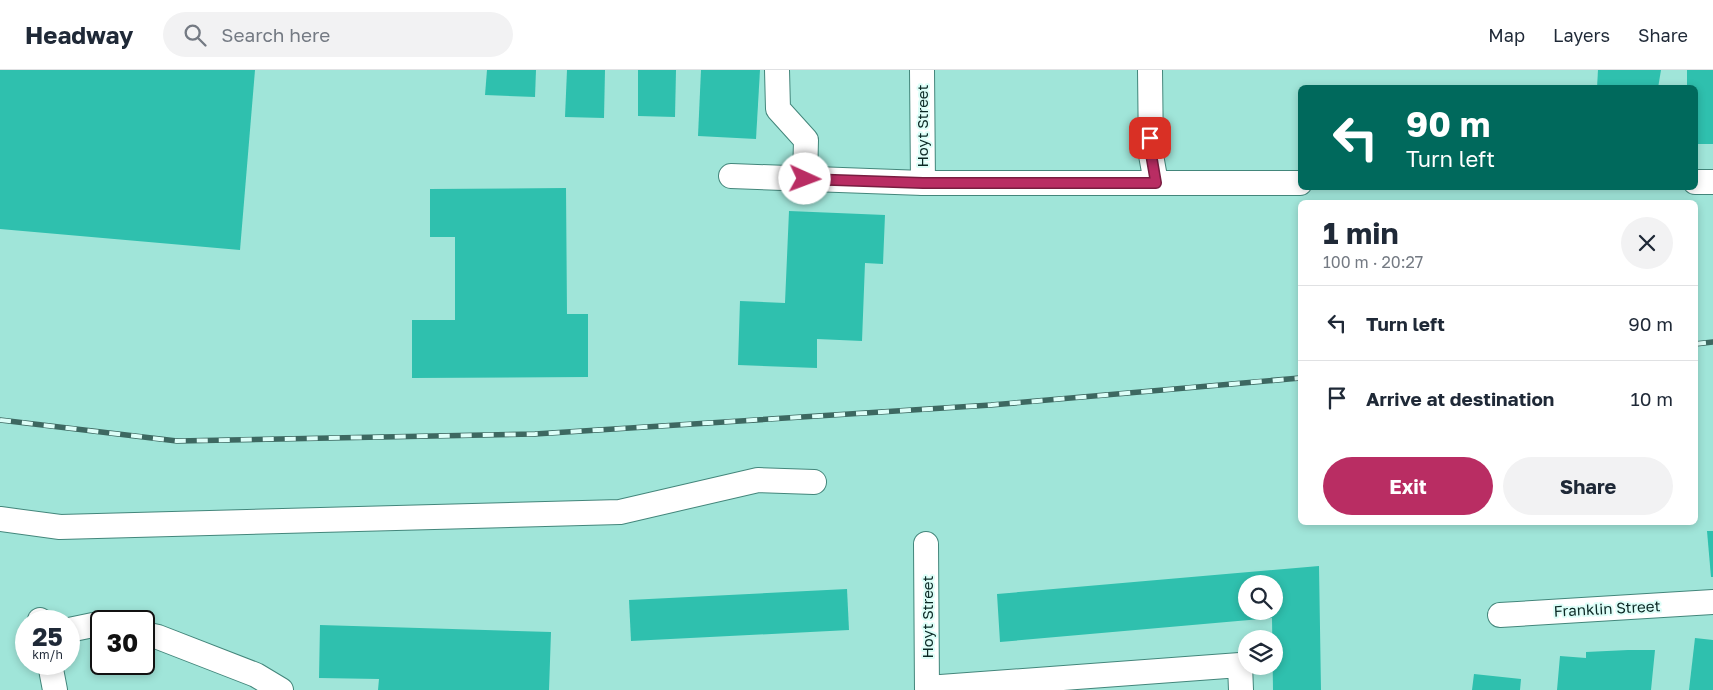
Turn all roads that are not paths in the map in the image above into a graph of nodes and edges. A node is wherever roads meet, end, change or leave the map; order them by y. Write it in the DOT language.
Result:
graph roads {
  1 [pos="777,70"];
  2 [pos="922,70"];
  3 [pos="1150,70"];
  4 [pos="731,176"];
  5 [pos="805,179"];
  6 [pos="1698,182"];
  7 [pos="1713,182"];
  8 [pos="923,183"];
  9 [pos="1156,183"];
  10 [pos="1298,183"];
  11 [pos="814,482"];
  12 [pos="0,519"];
  13 [pos="926,544"];
  14 [pos="1713,602"];
  15 [pos="1500,615"];
  16 [pos="155,636"];
  17 [pos="53,675"];
  18 [pos="927,689"];
  19 [pos="56,690"];
  20 [pos="281,690"];
  21 [pos="1241,690"];
  1 -- 5 [label="street"];
  2 -- 8 [label="street, Hoyt Street"];
  3 -- 9 [label="street"];
  4 -- 5 [label="street"];
  5 -- 8 [label="street"];
  6 -- 7 [label="street"];
  8 -- 9 [label="street"];
  9 -- 10 [label="street"];
  11 -- 12 [label="street"];
  13 -- 18 [label="street, Hoyt Street"];
  14 -- 15 [label="street, Franklin Street"];
  16 -- 20 [label="street"];
  17 -- 19 [label="street"];
  18 -- 21 [label="street"];
}
